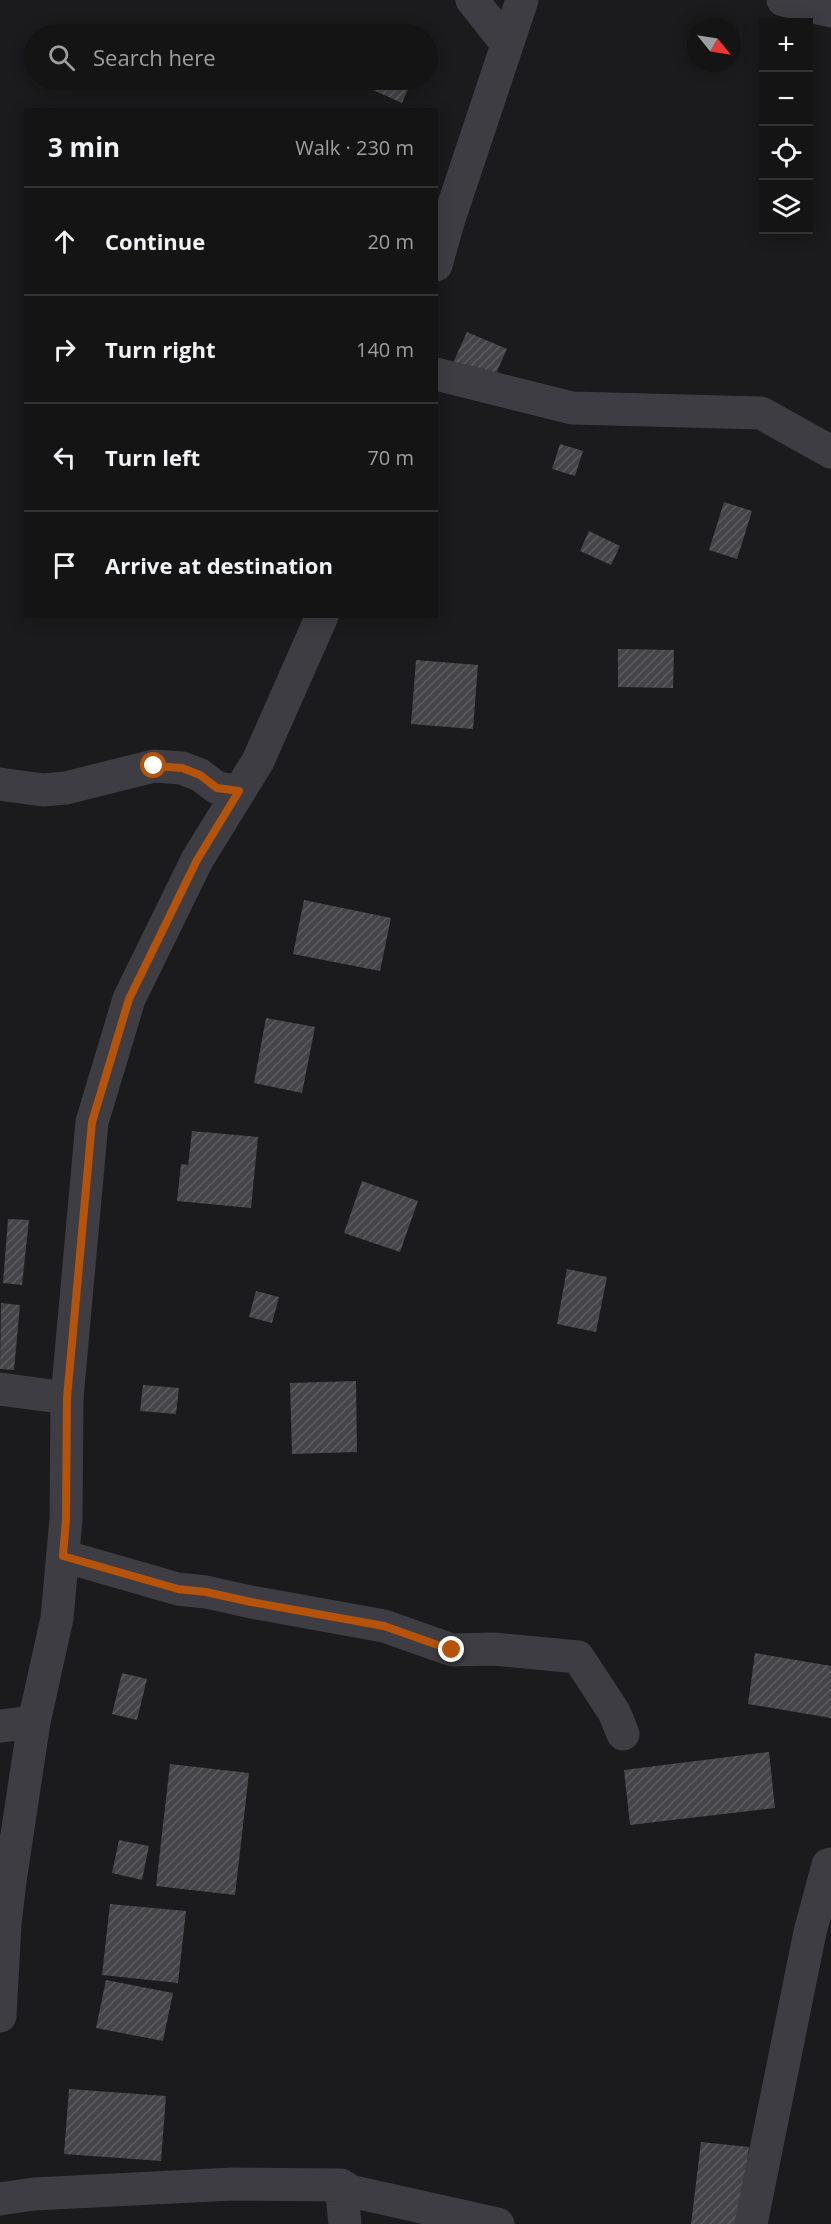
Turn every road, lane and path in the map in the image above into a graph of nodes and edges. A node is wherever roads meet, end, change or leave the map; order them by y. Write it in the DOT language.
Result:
graph roads {
  1 [pos="472,0"];
  2 [pos="522,0"];
  3 [pos="783,0"];
  4 [pos="831,11"];
  5 [pos="507,44"];
  6 [pos="438,258"];
  7 [pos="438,374"];
  8 [pos="831,452"];
  9 [pos="321,618"];
  10 [pos="0,784"];
  11 [pos="239,791"];
  12 [pos="0,1389"];
  13 [pos="67,1398"];
  14 [pos="63,1556"];
  15 [pos="34,1722"];
  16 [pos="0,1726"];
  17 [pos="623,1734"];
  18 [pos="831,1864"];
  19 [pos="0,2016"];
  20 [pos="341,2185"];
  21 [pos="0,2199"];
  22 [pos="345,2224"];
  23 [pos="498,2224"];
  24 [pos="751,2224"];
  1 -- 5 [label="street"];
  2 -- 5 [label="street"];
  3 -- 4 [label="street"];
  5 -- 6 [label="street"];
  7 -- 8 [label="street"];
  9 -- 11 [label="street"];
  10 -- 11 [label="street"];
  11 -- 13 [label="street"];
  12 -- 13 [label="street"];
  13 -- 14 [label="street"];
  14 -- 15 [label="street"];
  14 -- 17 [label="street"];
  15 -- 16 [label="street"];
  15 -- 19 [label="street"];
  18 -- 24 [label="street"];
  20 -- 21 [label="street"];
  20 -- 22 [label="street"];
  20 -- 23 [label="street"];
}
